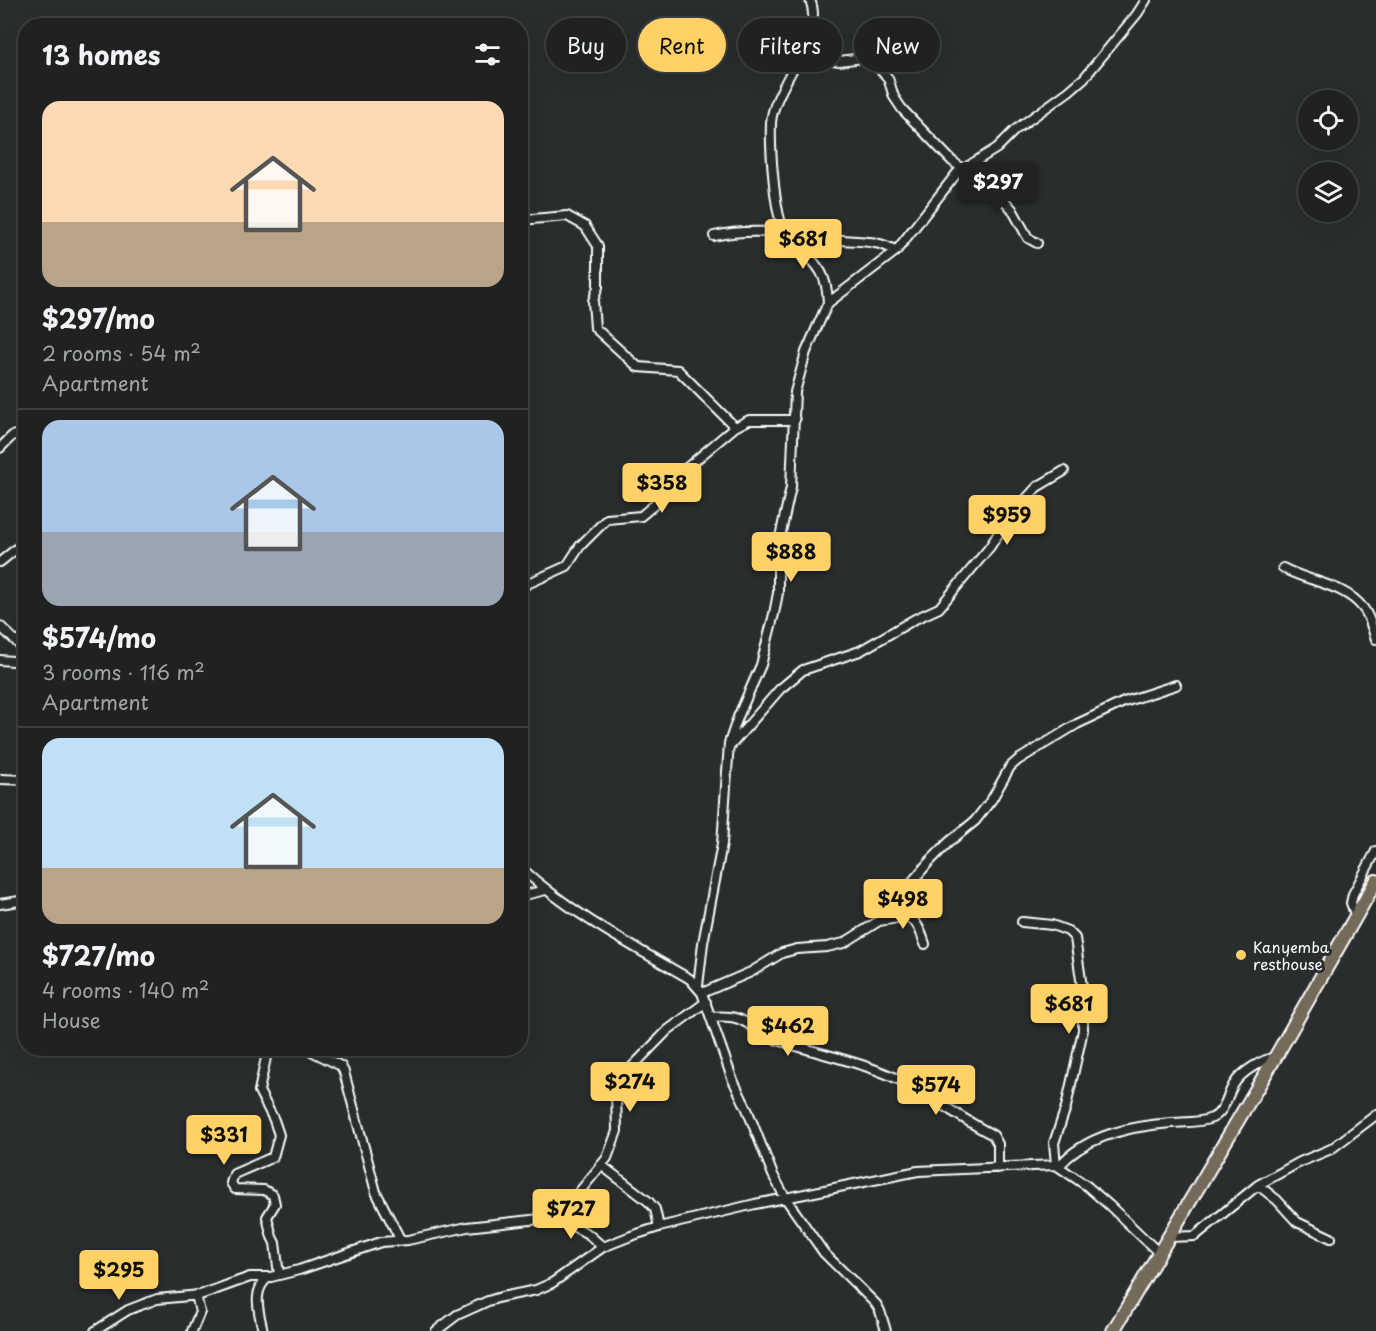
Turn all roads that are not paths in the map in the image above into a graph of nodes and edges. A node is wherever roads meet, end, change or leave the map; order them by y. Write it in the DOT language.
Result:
graph roads {
  1 [pos="810,0"];
  2 [pos="1146,0"];
  3 [pos="812,18"];
  4 [pos="842,61"];
  5 [pos="792,72"];
  6 [pos="975,163"];
  7 [pos="963,169"];
  8 [pos="528,219"];
  9 [pos="786,233"];
  10 [pos="714,236"];
  11 [pos="1037,243"];
  12 [pos="896,251"];
  13 [pos="828,303"];
  14 [pos="795,420"];
  15 [pos="735,427"];
  16 [pos="18,434"];
  17 [pos="0,448"];
  18 [pos="1064,471"];
  19 [pos="18,547"];
  20 [pos="0,562"];
  21 [pos="1283,568"];
  22 [pos="528,584"];
  23 [pos="0,626"];
  24 [pos="1376,639"];
  25 [pos="18,643"];
  26 [pos="0,660"];
  27 [pos="18,661"];
  28 [pos="1176,685"];
  29 [pos="729,749"];
  30 [pos="0,779"];
  31 [pos="18,780"];
  32 [pos="1376,851"];
  33 [pos="528,874"];
  34 [pos="1376,881"];
  35 [pos="546,890"];
  36 [pos="528,894"];
  37 [pos="18,901"];
  38 [pos="0,904"];
  39 [pos="1356,917"];
  40 [pos="879,921"];
  41 [pos="1022,922"];
  42 [pos="926,944"];
  43 [pos="700,990"];
  44 [pos="706,1002"];
  45 [pos="712,1017"];
  46 [pos="266,1056"];
  47 [pos="321,1056"];
  48 [pos="1276,1056"];
  49 [pos="1375,1118"];
  50 [pos="601,1165"];
  51 [pos="1058,1165"];
  52 [pos="998,1168"];
  53 [pos="1258,1185"];
  54 [pos="786,1198"];
  55 [pos="552,1215"];
  56 [pos="659,1227"];
  57 [pos="1169,1237"];
  58 [pos="1331,1238"];
  59 [pos="400,1239"];
  60 [pos="603,1247"];
  61 [pos="1159,1253"];
  62 [pos="275,1276"];
  63 [pos="196,1295"];
  64 [pos="95,1331"];
  65 [pos="192,1331"];
  66 [pos="263,1331"];
  67 [pos="436,1331"];
  68 [pos="886,1331"];
  69 [pos="1113,1331"];
  1 -- 3 [label="street"];
  2 -- 6 [label="street"];
  4 -- 7 [label="street"];
  5 -- 9 [label="street"];
  6 -- 7 [label="street"];
  6 -- 11 [label="street"];
  7 -- 12 [label="street"];
  8 -- 15 [label="street"];
  9 -- 10 [label="street"];
  9 -- 12 [label="street"];
  9 -- 13 [label="street"];
  12 -- 13 [label="street"];
  13 -- 14 [label="street"];
  14 -- 15 [label="street"];
  14 -- 29 [label="street"];
  15 -- 22 [label="street"];
  16 -- 17 [label="street"];
  18 -- 29 [label="street"];
  19 -- 20 [label="street"];
  21 -- 24 [label="street"];
  23 -- 25 [label="street"];
  26 -- 27 [label="street"];
  28 -- 40 [label="street"];
  29 -- 43 [label="street"];
  30 -- 31 [label="street"];
  32 -- 39 [label="street"];
  33 -- 35 [label="street"];
  34 -- 39 [label="highway"];
  35 -- 36 [label="street"];
  35 -- 43 [label="street"];
  37 -- 38 [label="street"];
  39 -- 48 [label="highway"];
  40 -- 42 [label="street"];
  40 -- 43 [label="street"];
  41 -- 51 [label="street"];
  43 -- 44 [label="street"];
  44 -- 45 [label="street"];
  44 -- 50 [label="street"];
  45 -- 52 [label="street"];
  45 -- 54 [label="street"];
  46 -- 62 [label="street"];
  47 -- 59 [label="street"];
  48 -- 51 [label="street"];
  48 -- 57 [label="highway"];
  49 -- 53 [label="street"];
  50 -- 55 [label="street"];
  50 -- 56 [label="street"];
  51 -- 52 [label="street"];
  51 -- 61 [label="street"];
  52 -- 54 [label="street"];
  53 -- 57 [label="street"];
  53 -- 58 [label="street"];
  54 -- 56 [label="street"];
  54 -- 68 [label="street"];
  55 -- 59 [label="street"];
  55 -- 60 [label="street"];
  56 -- 60 [label="street"];
  57 -- 61 [label="highway"];
  59 -- 62 [label="street"];
  60 -- 67 [label="street"];
  61 -- 69 [label="highway"];
  62 -- 63 [label="street"];
  62 -- 66 [label="street"];
  63 -- 64 [label="street"];
  63 -- 65 [label="street"];
}
